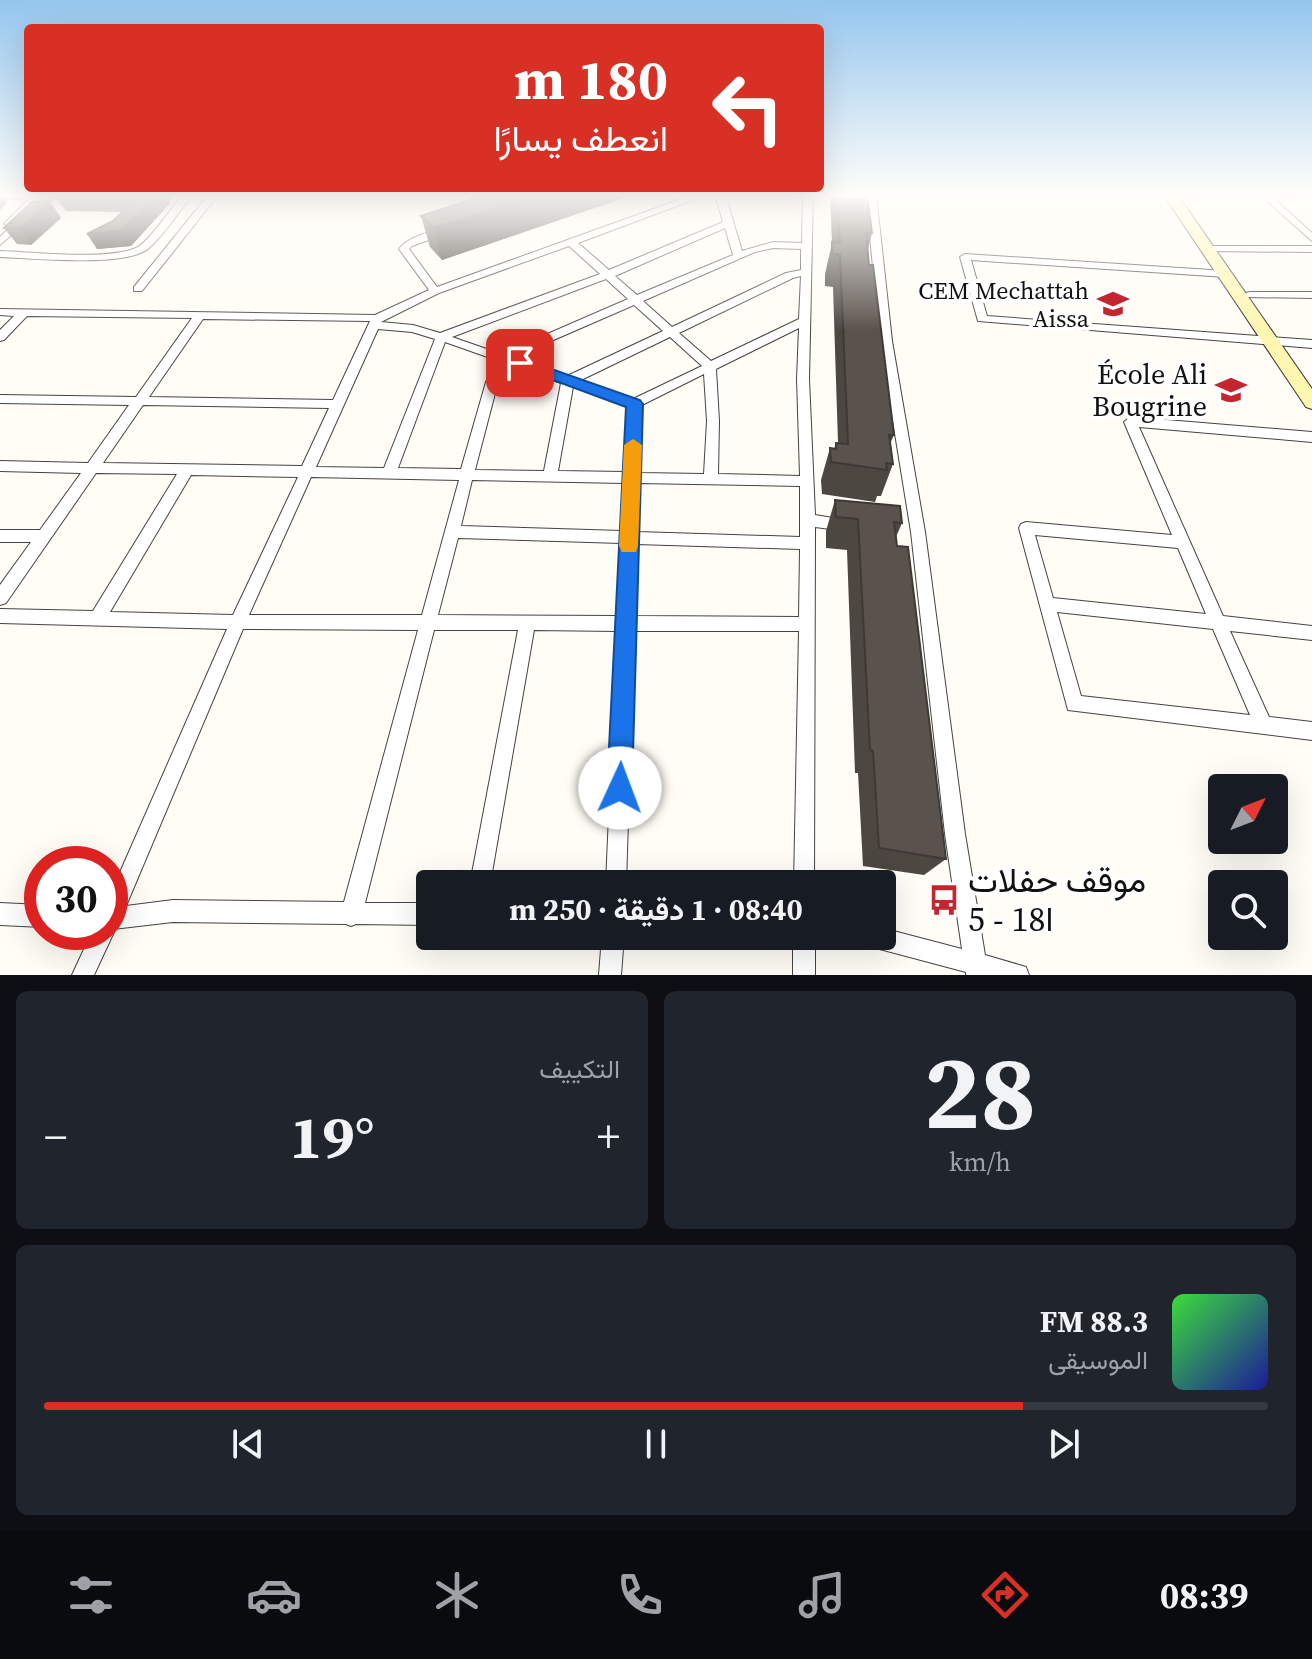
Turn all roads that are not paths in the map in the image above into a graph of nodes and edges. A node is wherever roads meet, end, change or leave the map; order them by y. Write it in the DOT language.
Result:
graph roads {
  1 [pos="151,240"];
  2 [pos="178,240"];
  3 [pos="421,240"];
  4 [pos="578,240"];
  5 [pos="690,240"];
  6 [pos="733,240"];
  7 [pos="806,240"];
  8 [pos="876,240"];
  9 [pos="1206,240"];
  10 [pos="1207,240"];
  11 [pos="571,242"];
  12 [pos="806,246"];
  13 [pos="1213,249"];
  14 [pos="1312,249"];
  15 [pos="0,254"];
  16 [pos="738,255"];
  17 [pos="805,272"];
  18 [pos="1226,274"];
  19 [pos="607,275"];
  20 [pos="138,289"];
  21 [pos="435,291"];
  22 [pos="1250,295"];
  23 [pos="1312,295"];
  24 [pos="635,299"];
  25 [pos="0,312"];
  26 [pos="24,312"];
  27 [pos="200,315"];
  28 [pos="805,320"];
  29 [pos="375,321"];
  30 [pos="672,332"];
  31 [pos="0,337"];
  32 [pos="441,337"];
  33 [pos="1277,341"];
  34 [pos="1312,344"];
  35 [pos="503,357"];
  36 [pos="710,367"];
  37 [pos="568,381"];
  38 [pos="1312,384"];
  39 [pos="0,399"];
  40 [pos="139,401"];
  41 [pos="1312,403"];
  42 [pos="336,404"];
  43 [pos="634,404"];
  44 [pos="1312,437"];
  45 [pos="0,466"];
  46 [pos="93,467"];
  47 [pos="187,469"];
  48 [pos="308,471"];
  49 [pos="390,471"];
  50 [pos="467,474"];
  51 [pos="550,476"];
  52 [pos="632,477"];
  53 [pos="711,479"];
  54 [pos="806,481"];
  55 [pos="808,520"];
  56 [pos="860,527"];
  57 [pos="452,532"];
  58 [pos="0,536"];
  59 [pos="44,536"];
  60 [pos="629,538"];
  61 [pos="1183,542"];
  62 [pos="807,543"];
  63 [pos="0,598"];
  64 [pos="1047,604"];
  65 [pos="0,616"];
  66 [pos="98,618"];
  67 [pos="238,622"];
  68 [pos="428,623"];
  69 [pos="527,623"];
  70 [pos="626,623"];
  71 [pos="1218,623"];
  72 [pos="806,624"];
  73 [pos="1312,633"];
  74 [pos="1263,725"];
  75 [pos="1312,731"];
  76 [pos="483,870"];
  77 [pos="617,870"];
  78 [pos="804,870"];
  79 [pos="128,877"];
  80 [pos="0,914"];
  81 [pos="416,914"];
  82 [pos="24,915"];
  83 [pos="351,915"];
  84 [pos="128,917"];
  85 [pos="896,944"];
  86 [pos="95,950"];
  87 [pos="612,950"];
  88 [pos="804,950"];
  89 [pos="977,969"];
  90 [pos="83,975"];
  91 [pos="610,975"];
  92 [pos="804,975"];
  93 [pos="1018,975"];
  1 -- 15 [label="street"];
  2 -- 20 [label="street"];
  3 -- 21 [label="street"];
  4 -- 11 [label="street"];
  5 -- 19 [label="street"];
  6 -- 16 [label="street"];
  7 -- 12 [label="street"];
  8 -- 89 [label="street"];
  9 -- 13 [label="main road"];
  10 -- 13 [label="main road"];
  11 -- 19 [label="street"];
  11 -- 21 [label="street"];
  12 -- 16 [label="street"];
  12 -- 17 [label="street"];
  13 -- 14 [label="street"];
  13 -- 18 [label="main road"];
  13 -- 22 [label="main road"];
  16 -- 24 [label="street"];
  17 -- 28 [label="street"];
  17 -- 30 [label="street"];
  18 -- 33 [label="main road"];
  18 -- 33 [label="street"];
  19 -- 24 [label="street"];
  19 -- 32 [label="street"];
  21 -- 29 [label="street"];
  22 -- 23 [label="street"];
  22 -- 33 [label="main road"];
  24 -- 30 [label="street"];
  24 -- 35 [label="street"];
  25 -- 26 [label="street"];
  26 -- 27 [label="street"];
  26 -- 31 [label="street"];
  27 -- 29 [label="street"];
  27 -- 40 [label="street"];
  28 -- 36 [label="street"];
  28 -- 54 [label="street"];
  29 -- 32 [label="street"];
  29 -- 42 [label="street"];
  30 -- 36 [label="street"];
  30 -- 37 [label="street"];
  32 -- 35 [label="street"];
  32 -- 49 [label="street"];
  33 -- 34 [label="street"];
  33 -- 38 [label="main road"];
  33 -- 41 [label="main road"];
  35 -- 37 [label="street"];
  35 -- 50 [label="street"];
  36 -- 43 [label="street"];
  36 -- 53 [label="street"];
  37 -- 43 [label="street"];
  37 -- 51 [label="street"];
  39 -- 40 [label="street"];
  40 -- 42 [label="street"];
  40 -- 46 [label="street"];
  42 -- 48 [label="street"];
  43 -- 52 [label="street"];
  44 -- 61 [label="street"];
  45 -- 46 [label="street"];
  46 -- 47 [label="street"];
  46 -- 59 [label="street"];
  47 -- 48 [label="street"];
  47 -- 66 [label="street"];
  48 -- 49 [label="street"];
  48 -- 67 [label="street"];
  49 -- 50 [label="street"];
  50 -- 51 [label="street"];
  50 -- 57 [label="street"];
  51 -- 52 [label="street"];
  52 -- 53 [label="street"];
  52 -- 60 [label="street"];
  53 -- 54 [label="street"];
  54 -- 55 [label="street"];
  55 -- 56 [label="street"];
  55 -- 62 [label="street"];
  57 -- 60 [label="street"];
  57 -- 68 [label="street"];
  58 -- 59 [label="street"];
  59 -- 63 [label="street"];
  60 -- 62 [label="street"];
  60 -- 70 [label="street"];
  61 -- 64 [label="street"];
  61 -- 71 [label="street"];
  62 -- 72 [label="street"];
  64 -- 71 [label="street"];
  64 -- 74 [label="street"];
  65 -- 66 [label="street"];
  66 -- 67 [label="street"];
  67 -- 68 [label="street"];
  67 -- 79 [label="street"];
  68 -- 69 [label="street"];
  68 -- 83 [label="street"];
  69 -- 70 [label="street"];
  69 -- 76 [label="street"];
  70 -- 72 [label="street"];
  70 -- 77 [label="street"];
  71 -- 73 [label="street"];
  71 -- 74 [label="street"];
  72 -- 78 [label="street"];
  74 -- 75 [label="street"];
  80 -- 82 [label="street"];
  81 -- 83 [label="street"];
  83 -- 84 [label="street"];
  85 -- 89 [label="street"];
  86 -- 90 [label="street"];
  87 -- 91 [label="street"];
  88 -- 92 [label="street"];
  89 -- 93 [label="street"];
}
